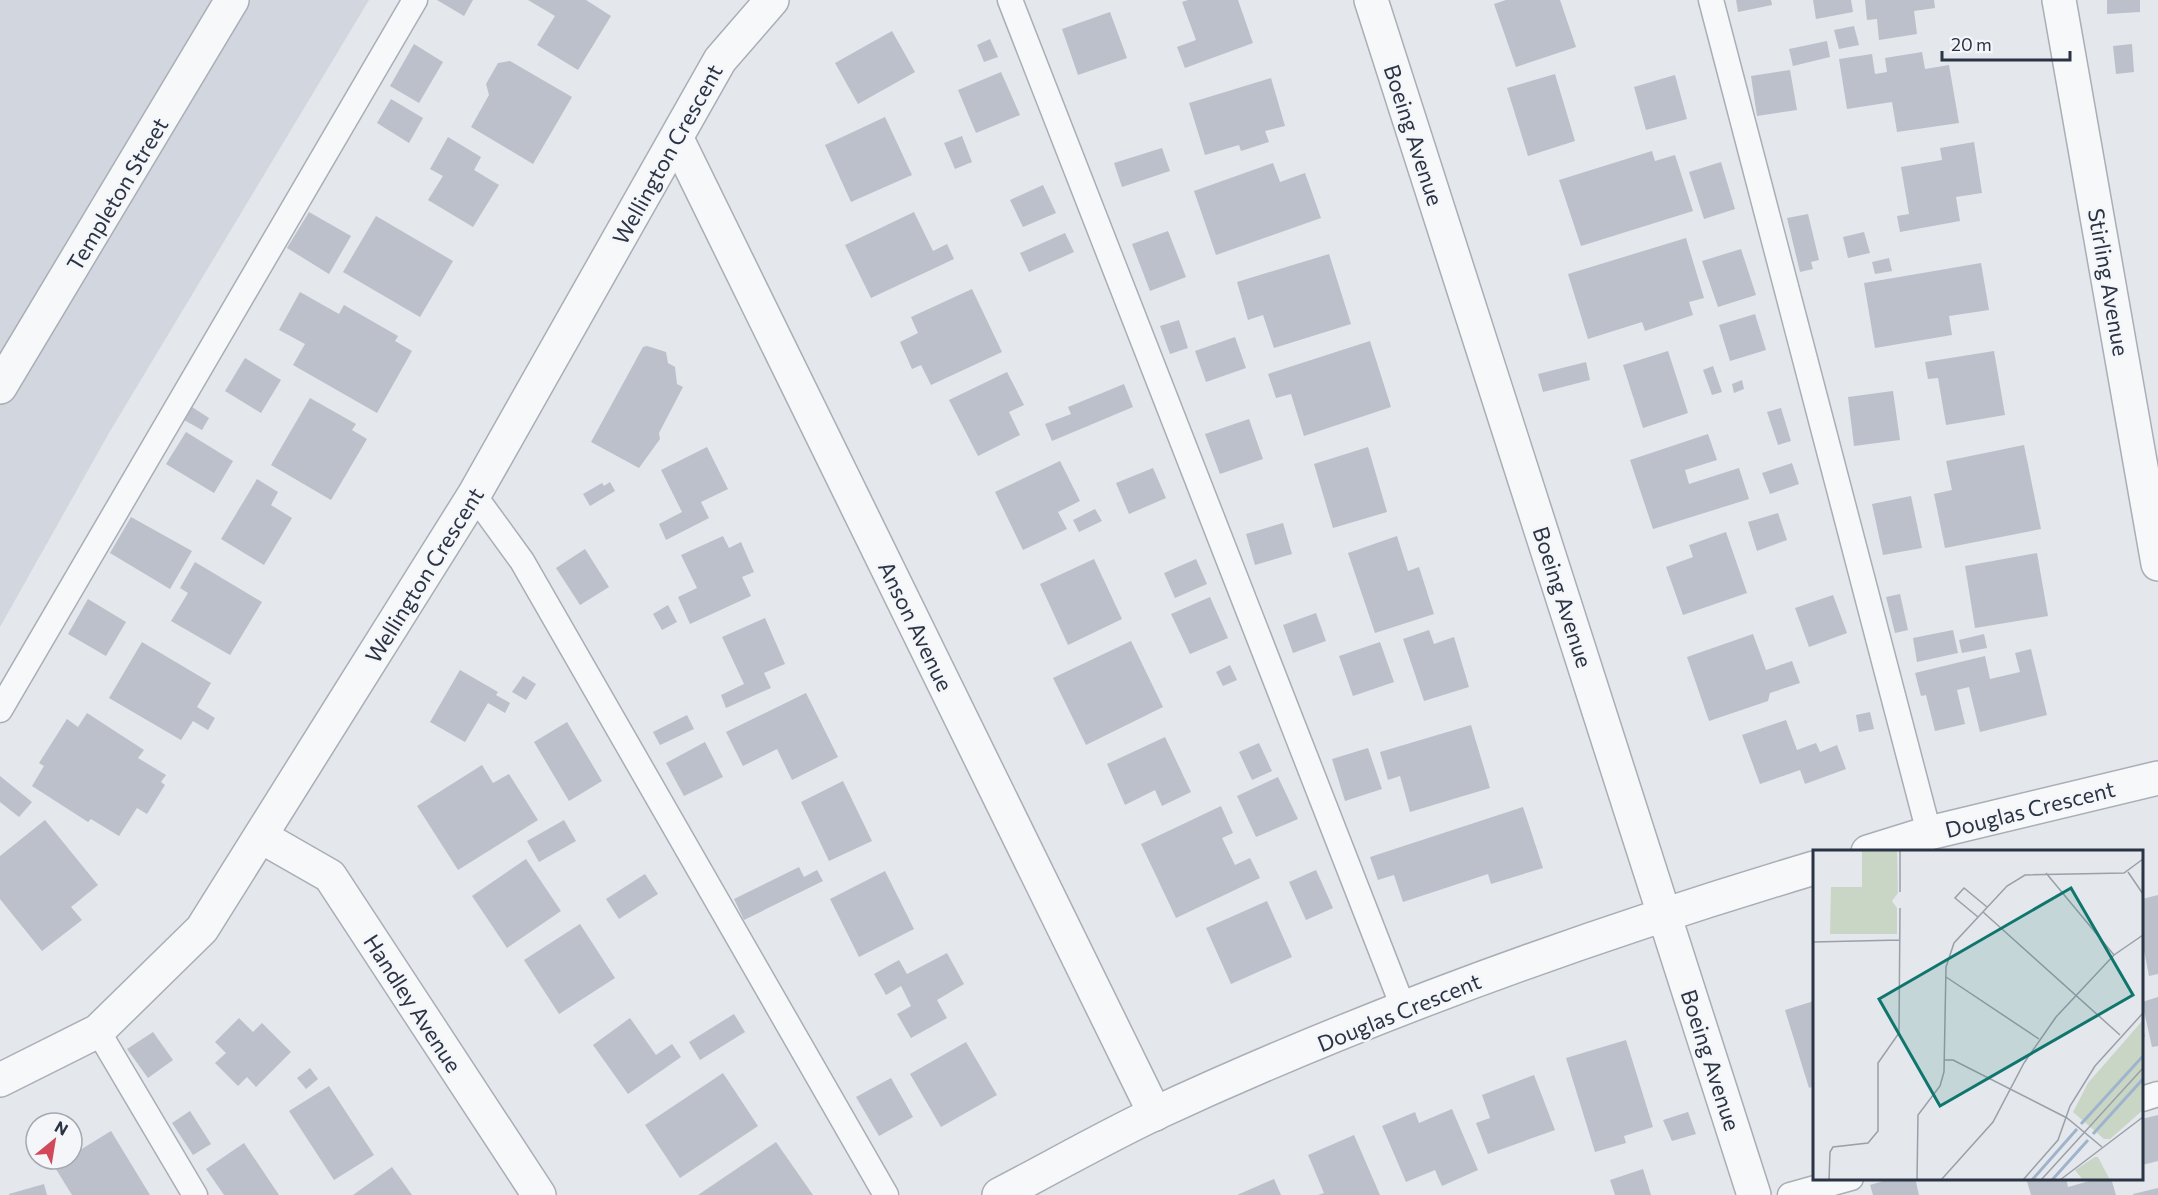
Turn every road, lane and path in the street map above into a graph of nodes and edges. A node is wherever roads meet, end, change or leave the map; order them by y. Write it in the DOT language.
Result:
graph roads {
  1 [pos="232,0"];
  2 [pos="415,0"];
  3 [pos="772,0"];
  4 [pos="1010,0"];
  5 [pos="1371,0"];
  6 [pos="1711,0"];
  7 [pos="2059,0"];
  8 [pos="677,138"];
  9 [pos="0,387"];
  10 [pos="474,495"];
  11 [pos="2158,564"];
  12 [pos="0,710"];
  13 [pos="2158,777"];
  14 [pos="1929,833"];
  15 [pos="262,837"];
  16 [pos="1874,850"];
  17 [pos="1813,869"];
  18 [pos="1664,913"];
  19 [pos="1403,1007"];
  20 [pos="98,1031"];
  21 [pos="0,1080"];
  22 [pos="2158,1095"];
  23 [pos="2143,1099"];
  24 [pos="1155,1114"];
  25 [pos="1847,1180"];
  26 [pos="195,1195"];
  27 [pos="538,1195"];
  28 [pos="886,1195"];
  29 [pos="999,1195"];
  30 [pos="1754,1195"];
  31 [pos="1790,1195"];
  1 -- 9 [label="street, Templeton Street"];
  2 -- 12 [label="lane"];
  3 -- 8 [label="street, Wellington Crescent"];
  4 -- 19 [label="lane"];
  5 -- 18 [label="street, Boeing Avenue"];
  6 -- 14 [label="lane"];
  7 -- 11 [label="street, Stirling Avenue"];
  8 -- 10 [label="street, Wellington Crescent"];
  8 -- 24 [label="street, Anson Avenue"];
  10 -- 15 [label="street, Wellington Crescent"];
  10 -- 28 [label="lane"];
  13 -- 14 [label="street, Douglas Crescent"];
  14 -- 16 [label="street, Douglas Crescent"];
  15 -- 20 [label="street, Wellington Crescent"];
  15 -- 27 [label="street, Handley Avenue"];
  17 -- 18 [label="street, Douglas Crescent"];
  18 -- 19 [label="street, Douglas Crescent"];
  18 -- 30 [label="street, Boeing Avenue"];
  19 -- 24 [label="street, Douglas Crescent"];
  20 -- 21 [label="street, Wellington Crescent"];
  20 -- 26 [label="lane"];
  22 -- 23 [label="lane"];
  24 -- 29 [label="street, Douglas Crescent"];
  25 -- 31 [label="lane"];
}
